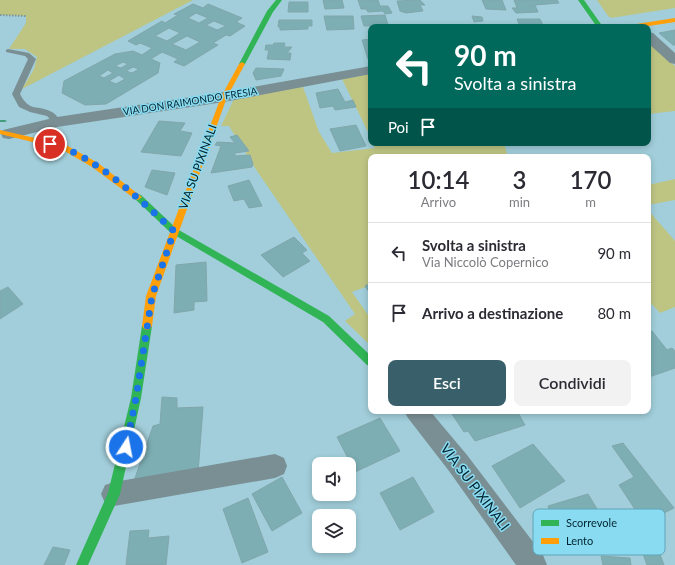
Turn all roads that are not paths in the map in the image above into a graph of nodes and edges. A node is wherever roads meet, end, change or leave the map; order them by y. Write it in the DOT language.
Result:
graph roads {
  1 [pos="279,0"];
  2 [pos="581,0"];
  3 [pos="675,20"];
  4 [pos="598,24"];
  5 [pos="651,24"];
  6 [pos="651,39"];
  7 [pos="8,51"];
  8 [pos="675,60"];
  9 [pos="368,71"];
  10 [pos="224,96"];
  11 [pos="57,122"];
  12 [pos="5,133"];
  13 [pos="174,231"];
  14 [pos="368,359"];
  15 [pos="418,414"];
  16 [pos="275,466"];
  17 [pos="114,494"];
  18 [pos="82,565"];
  19 [pos="533,565"];
  1 -- 10 [label="street, VIA SU PIXINALI"];
  2 -- 4 [label="street"];
  3 -- 5 [label="street"];
  6 -- 8 [label="street"];
  7 -- 11 [label="lane"];
  9 -- 10 [label="street, VIA DON RAIMONDO FRESIA"];
  10 -- 11 [label="street, VIA DON RAIMONDO FRESIA"];
  10 -- 13 [label="street, VIA SU PIXINALI"];
  11 -- 12 [label="street, VIA DON RAIMONDO FRESIA"];
  12 -- 13 [label="street"];
  13 -- 14 [label="street"];
  13 -- 17 [label="street, VIA SU PIXINALI"];
  15 -- 19 [label="street, VIA SU PIXINALI"];
  16 -- 17 [label="street"];
  17 -- 18 [label="street, VIA SU PIXINALI"];
}
